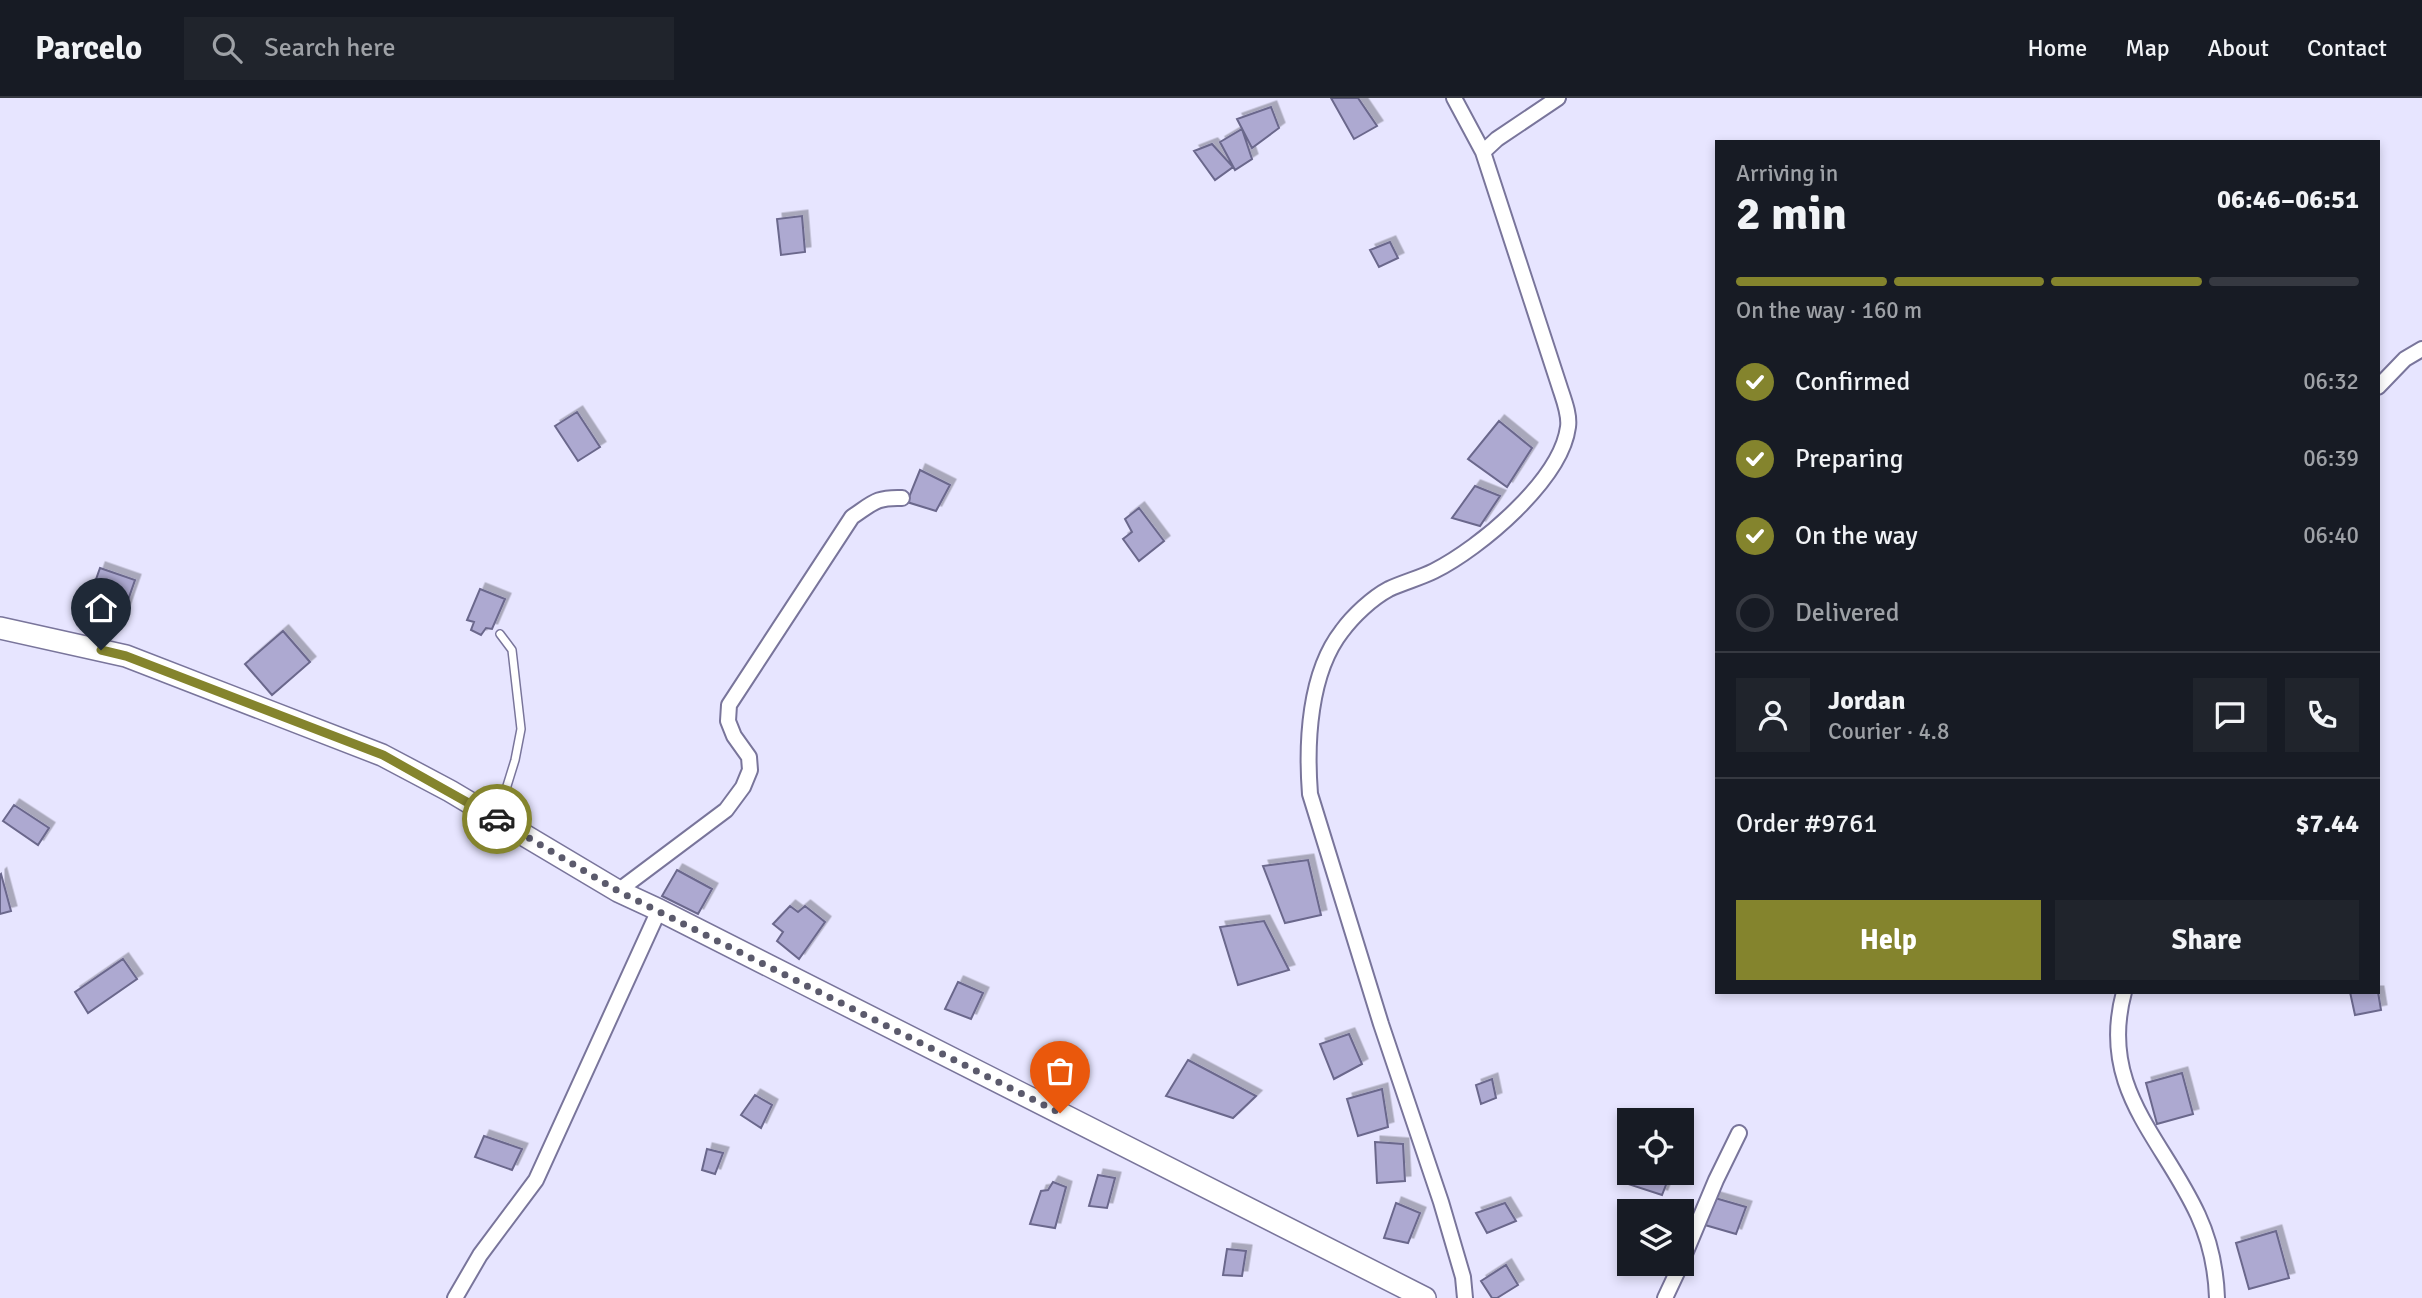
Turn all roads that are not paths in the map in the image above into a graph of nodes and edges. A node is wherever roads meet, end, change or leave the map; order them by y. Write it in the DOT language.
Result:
graph roads {
  1 [pos="1454,98"];
  2 [pos="1558,98"];
  3 [pos="1483,152"];
  4 [pos="2422,349"];
  5 [pos="2380,385"];
  6 [pos="902,498"];
  7 [pos="0,628"];
  8 [pos="500,634"];
  9 [pos="496,819"];
  10 [pos="618,891"];
  11 [pos="659,910"];
  12 [pos="2124,994"];
  13 [pos="1739,1133"];
  14 [pos="1694,1232"];
  15 [pos="1675,1276"];
  16 [pos="455,1298"];
  17 [pos="1425,1298"];
  18 [pos="1465,1298"];
  19 [pos="1665,1298"];
  20 [pos="2217,1298"];
  1 -- 3 [label="street"];
  2 -- 3 [label="street"];
  3 -- 18 [label="street"];
  4 -- 5 [label="street"];
  6 -- 10 [label="street"];
  7 -- 9 [label="street"];
  8 -- 9 [label="lane"];
  9 -- 10 [label="street"];
  10 -- 11 [label="street"];
  11 -- 16 [label="street"];
  11 -- 17 [label="street"];
  12 -- 20 [label="street"];
  13 -- 14 [label="street"];
  15 -- 19 [label="street"];
}
